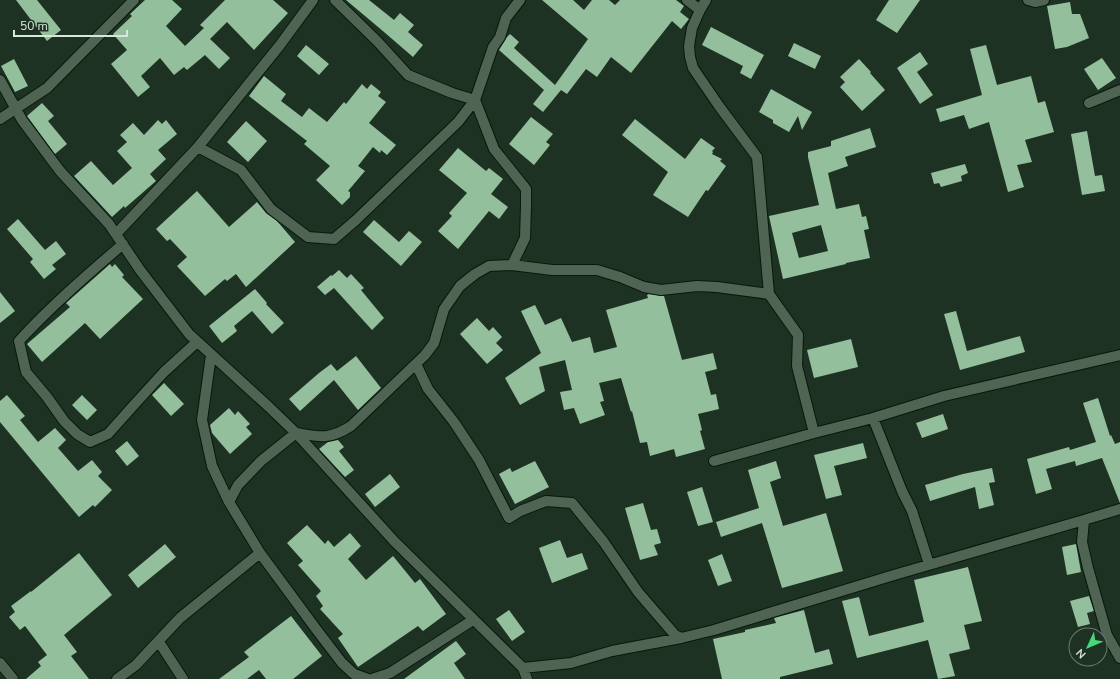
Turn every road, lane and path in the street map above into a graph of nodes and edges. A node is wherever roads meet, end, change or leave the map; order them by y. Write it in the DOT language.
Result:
graph roads {
  1 [pos="134,0"];
  2 [pos="313,0"];
  3 [pos="335,0"];
  4 [pos="520,0"];
  5 [pos="687,0"];
  6 [pos="706,0"];
  7 [pos="1028,0"];
  8 [pos="1044,0"];
  9 [pos="700,10"];
  10 [pos="0,80"];
  11 [pos="1120,90"];
  12 [pos="475,100"];
  13 [pos="1089,103"];
  14 [pos="16,108"];
  15 [pos="0,119"];
  16 [pos="198,147"];
  17 [pos="116,234"];
  18 [pos="123,244"];
  19 [pos="512,265"];
  20 [pos="769,294"];
  21 [pos="197,342"];
  22 [pos="211,355"];
  23 [pos="1120,355"];
  24 [pos="416,364"];
  25 [pos="873,418"];
  26 [pos="296,433"];
  27 [pos="814,433"];
  28 [pos="714,461"];
  29 [pos="229,502"];
  30 [pos="1120,509"];
  31 [pos="1084,520"];
  32 [pos="260,553"];
  33 [pos="930,564"];
  34 [pos="473,620"];
  35 [pos="681,638"];
  36 [pos="159,642"];
  37 [pos="1120,658"];
  38 [pos="0,663"];
  39 [pos="523,668"];
  40 [pos="13,679"];
  41 [pos="117,679"];
  42 [pos="183,679"];
  43 [pos="368,679"];
  44 [pos="372,679"];
  45 [pos="527,679"];
  1 -- 14 [label="street"];
  2 -- 16 [label="street"];
  3 -- 12 [label="street"];
  4 -- 12 [label="street"];
  5 -- 9 [label="street"];
  6 -- 9 [label="street"];
  7 -- 8 [label="street"];
  9 -- 20 [label="street"];
  10 -- 14 [label="street"];
  11 -- 13 [label="street"];
  12 -- 16 [label="street"];
  12 -- 19 [label="street"];
  14 -- 15 [label="street"];
  14 -- 17 [label="street"];
  16 -- 17 [label="street"];
  17 -- 18 [label="street"];
  18 -- 21 [label="street"];
  18 -- 21 [label="street"];
  19 -- 20 [label="street"];
  19 -- 24 [label="street"];
  20 -- 27 [label="street"];
  21 -- 22 [label="street"];
  22 -- 26 [label="street"];
  22 -- 29 [label="street"];
  23 -- 25 [label="street"];
  24 -- 26 [label="street"];
  24 -- 35 [label="street"];
  25 -- 27 [label="street"];
  25 -- 33 [label="street"];
  26 -- 29 [label="street"];
  26 -- 34 [label="street"];
  27 -- 28 [label="street"];
  29 -- 32 [label="street"];
  30 -- 31 [label="street"];
  31 -- 33 [label="street"];
  31 -- 37 [label="street"];
  32 -- 36 [label="street"];
  32 -- 43 [label="street"];
  33 -- 35 [label="street"];
  34 -- 39 [label="street"];
  34 -- 44 [label="street"];
  35 -- 39 [label="street"];
  36 -- 41 [label="street"];
  36 -- 42 [label="street"];
  38 -- 40 [label="street"];
  39 -- 45 [label="street"];
}
